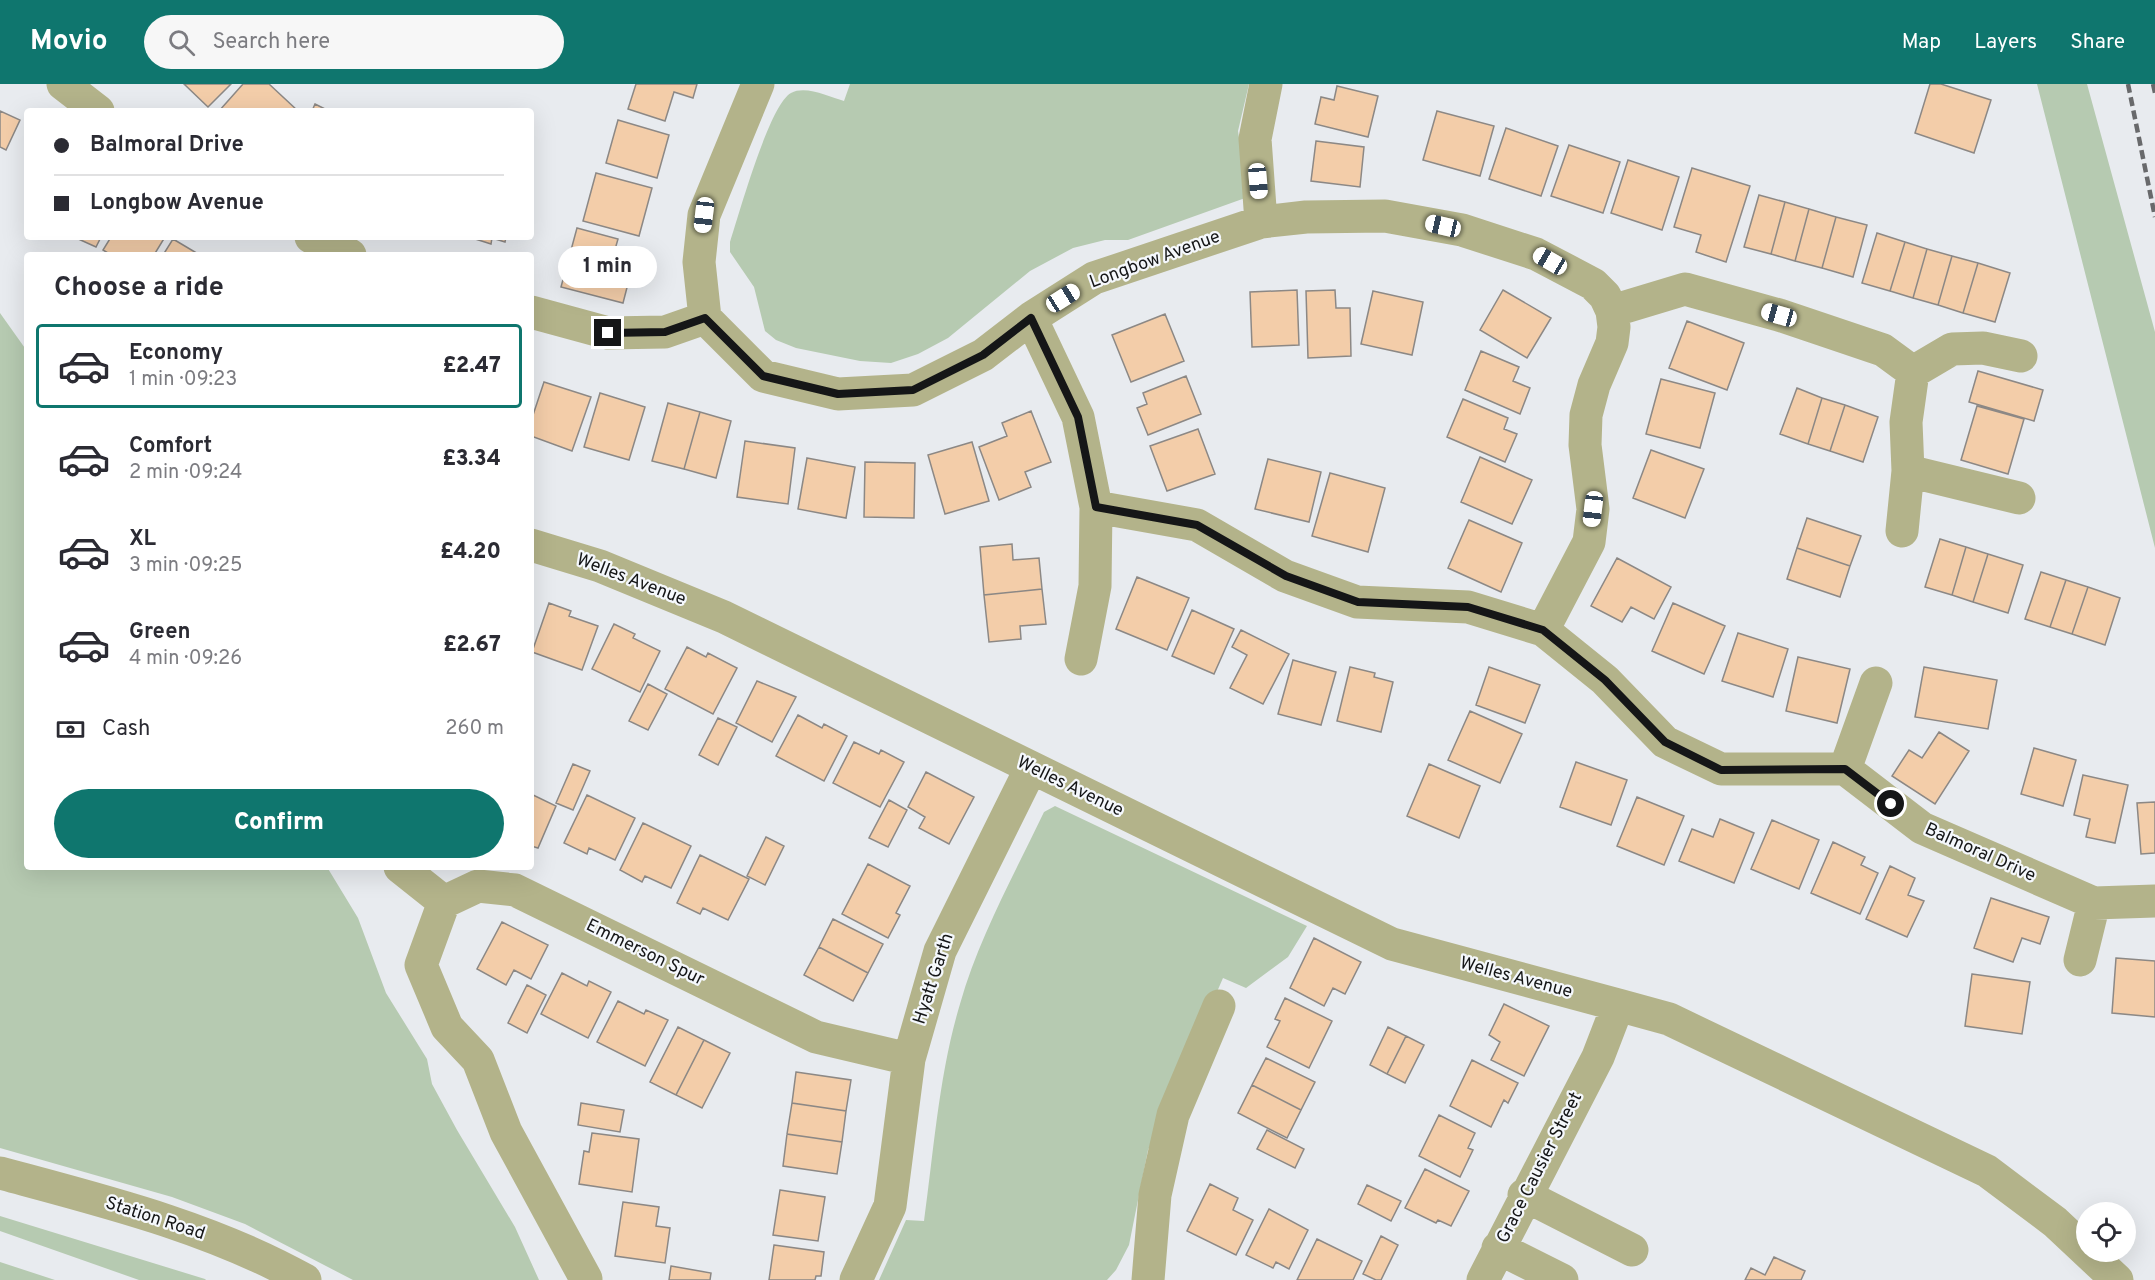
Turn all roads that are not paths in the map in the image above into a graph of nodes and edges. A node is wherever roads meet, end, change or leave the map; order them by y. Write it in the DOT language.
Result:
graph roads {
  1 [pos="63,84"];
  2 [pos="758,84"];
  3 [pos="1266,84"];
  4 [pos="94,108"];
  5 [pos="1262,222"];
  6 [pos="318,240"];
  7 [pos="344,252"];
  8 [pos="1612,311"];
  9 [pos="534,313"];
  10 [pos="705,318"];
  11 [pos="1031,318"];
  12 [pos="2021,356"];
  13 [pos="1912,372"];
  14 [pos="1908,471"];
  15 [pos="2019,498"];
  16 [pos="1096,507"];
  17 [pos="1902,531"];
  18 [pos="534,546"];
  19 [pos="1543,630"];
  20 [pos="1081,659"];
  21 [pos="1876,683"];
  22 [pos="1031,768"];
  23 [pos="1845,769"];
  24 [pos="404,870"];
  25 [pos="2155,901"];
  26 [pos="444,902"];
  27 [pos="2094,903"];
  28 [pos="2080,960"];
  29 [pos="1618,1005"];
  30 [pos="1220,1006"];
  31 [pos="909,1059"];
  32 [pos="0,1173"];
  33 [pos="1524,1195"];
  34 [pos="1498,1248"];
  35 [pos="1632,1250"];
  36 [pos="586,1279"];
  37 [pos="305,1280"];
  38 [pos="856,1280"];
  39 [pos="1148,1280"];
  40 [pos="1483,1280"];
  41 [pos="1562,1280"];
  42 [pos="2117,1280"];
  1 -- 4 [label="street"];
  2 -- 10 [label="street"];
  3 -- 5 [label="street"];
  5 -- 8 [label="street, Longbow Avenue"];
  5 -- 11 [label="street, Longbow Avenue"];
  6 -- 7 [label="street"];
  8 -- 13 [label="street"];
  8 -- 19 [label="street"];
  9 -- 10 [label="street"];
  10 -- 11 [label="street, Longbow Avenue"];
  11 -- 16 [label="street"];
  12 -- 13 [label="street"];
  13 -- 14 [label="street"];
  14 -- 15 [label="street"];
  14 -- 17 [label="street"];
  16 -- 19 [label="street"];
  16 -- 20 [label="street"];
  18 -- 22 [label="street, Welles Avenue"];
  19 -- 23 [label="street"];
  21 -- 23 [label="street"];
  22 -- 29 [label="street, Welles Avenue"];
  22 -- 31 [label="street, Hyatt Garth"];
  23 -- 27 [label="street, Balmoral Drive"];
  24 -- 26 [label="street"];
  25 -- 27 [label="street, Balmoral Drive"];
  26 -- 31 [label="street, Emmerson Spur"];
  26 -- 36 [label="street"];
  27 -- 28 [label="street"];
  29 -- 33 [label="street, Grace Causier Street"];
  29 -- 42 [label="street, Welles Avenue"];
  30 -- 39 [label="street"];
  31 -- 38 [label="street, Hyatt Garth"];
  32 -- 37 [label="street, Station Road"];
  33 -- 34 [label="street, Grace Causier Street"];
  33 -- 35 [label="street"];
  34 -- 40 [label="street, Grace Causier Street"];
  34 -- 41 [label="street"];
}
